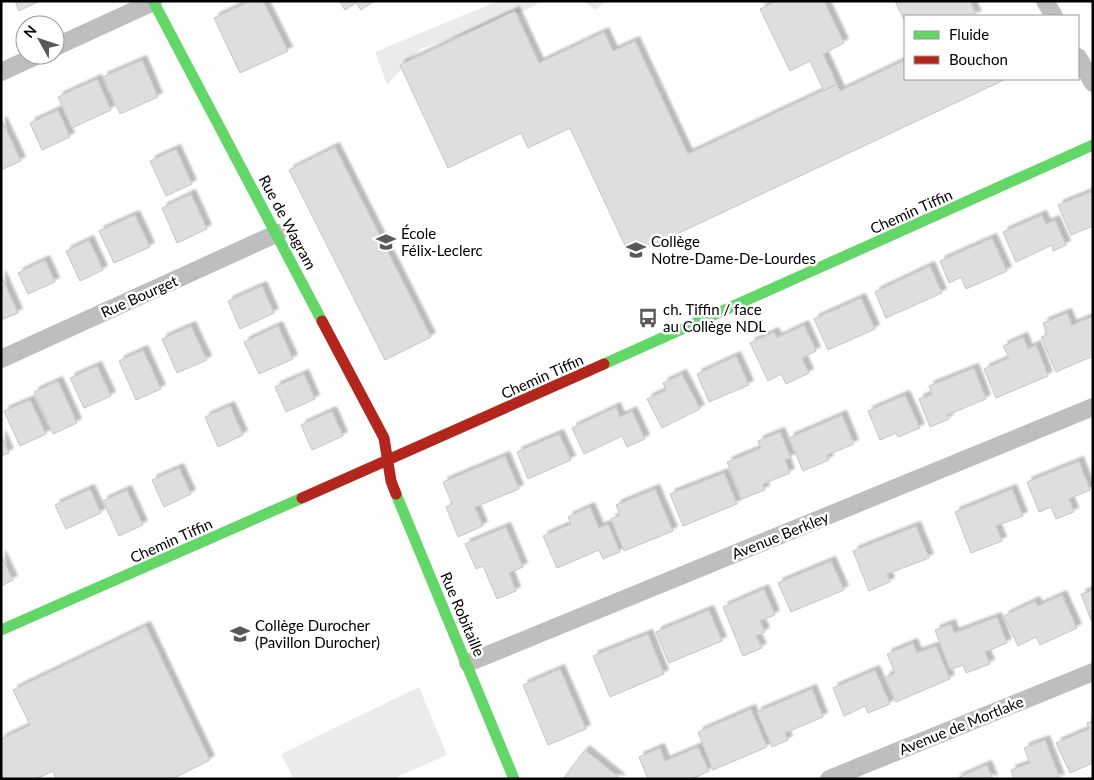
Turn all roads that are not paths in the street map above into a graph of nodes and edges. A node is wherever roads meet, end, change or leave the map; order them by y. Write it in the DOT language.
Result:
graph roads {
  1 [pos="153,1"];
  2 [pos="1045,1"];
  3 [pos="1053,15"];
  4 [pos="65,42"];
  5 [pos="1079,59"];
  6 [pos="16,65"];
  7 [pos="1,72"];
  8 [pos="1093,83"];
  9 [pos="1093,145"];
  10 [pos="278,233"];
  11 [pos="1,359"];
  12 [pos="1093,407"];
  13 [pos="387,461"];
  14 [pos="1,630"];
  15 [pos="468,663"];
  16 [pos="1093,672"];
  17 [pos="514,779"];
  18 [pos="829,779"];
  1 -- 4 [label="street"];
  1 -- 10 [label="street, Rue de Wagram"];
  2 -- 3 [label="street"];
  5 -- 8 [label="street"];
  6 -- 7 [label="street"];
  9 -- 13 [label="street, Chemin Tiffin"];
  10 -- 11 [label="street, Rue Bourget"];
  10 -- 13 [label="street, Rue de Wagram"];
  12 -- 15 [label="street, Avenue Berkley"];
  13 -- 14 [label="street, Chemin Tiffin"];
  13 -- 15 [label="street, Rue Robitaille"];
  15 -- 17 [label="street, Rue Robitaille"];
  16 -- 18 [label="street, Avenue de Mortlake"];
}
